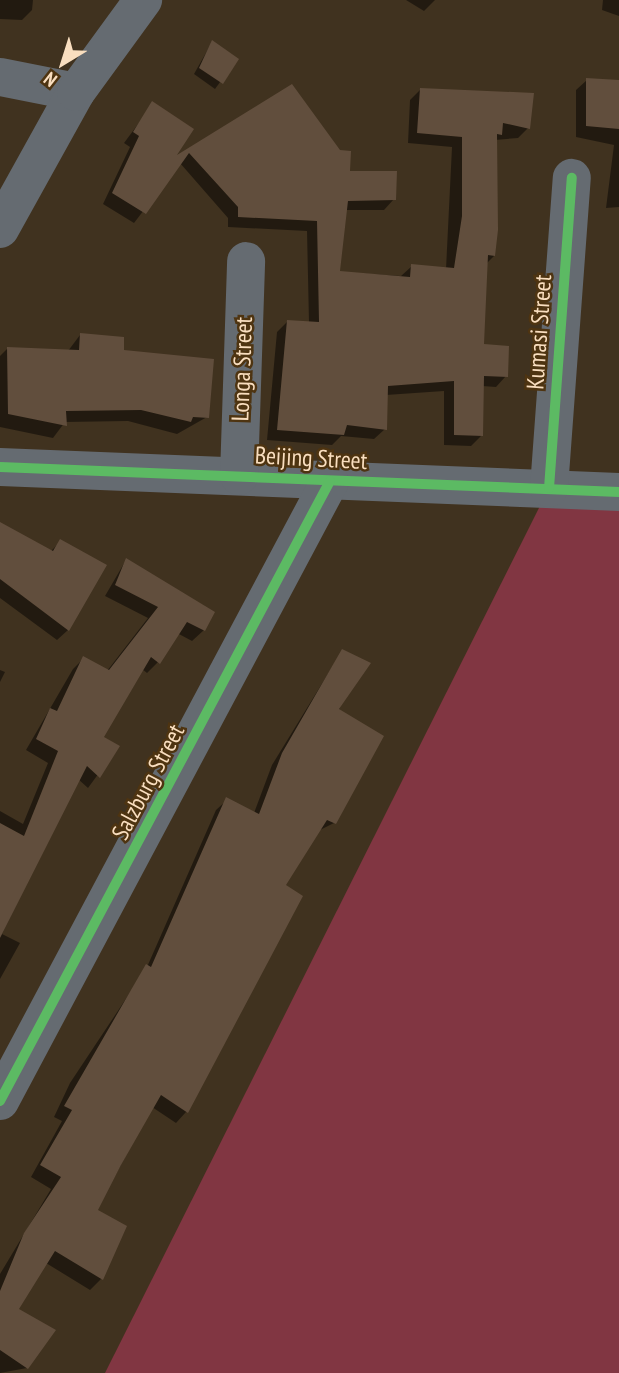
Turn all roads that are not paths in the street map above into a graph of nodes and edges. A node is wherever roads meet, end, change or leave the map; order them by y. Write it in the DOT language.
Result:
graph roads {
  1 [pos="143,0"];
  2 [pos="0,77"];
  3 [pos="76,92"];
  4 [pos="572,178"];
  5 [pos="0,229"];
  6 [pos="246,261"];
  7 [pos="0,467"];
  8 [pos="239,476"];
  9 [pos="330,481"];
  10 [pos="549,488"];
  11 [pos="619,492"];
  12 [pos="0,1101"];
  1 -- 3 [label="street"];
  2 -- 3 [label="street"];
  3 -- 5 [label="street"];
  4 -- 10 [label="street, Kumasi Street"];
  6 -- 8 [label="street, Longa Street"];
  7 -- 8 [label="street, Beijing Street"];
  8 -- 9 [label="street, Beijing Street"];
  9 -- 10 [label="street, Beijing Street"];
  9 -- 12 [label="street, Salzburg Street"];
  10 -- 11 [label="street, Beijing Street"];
}
